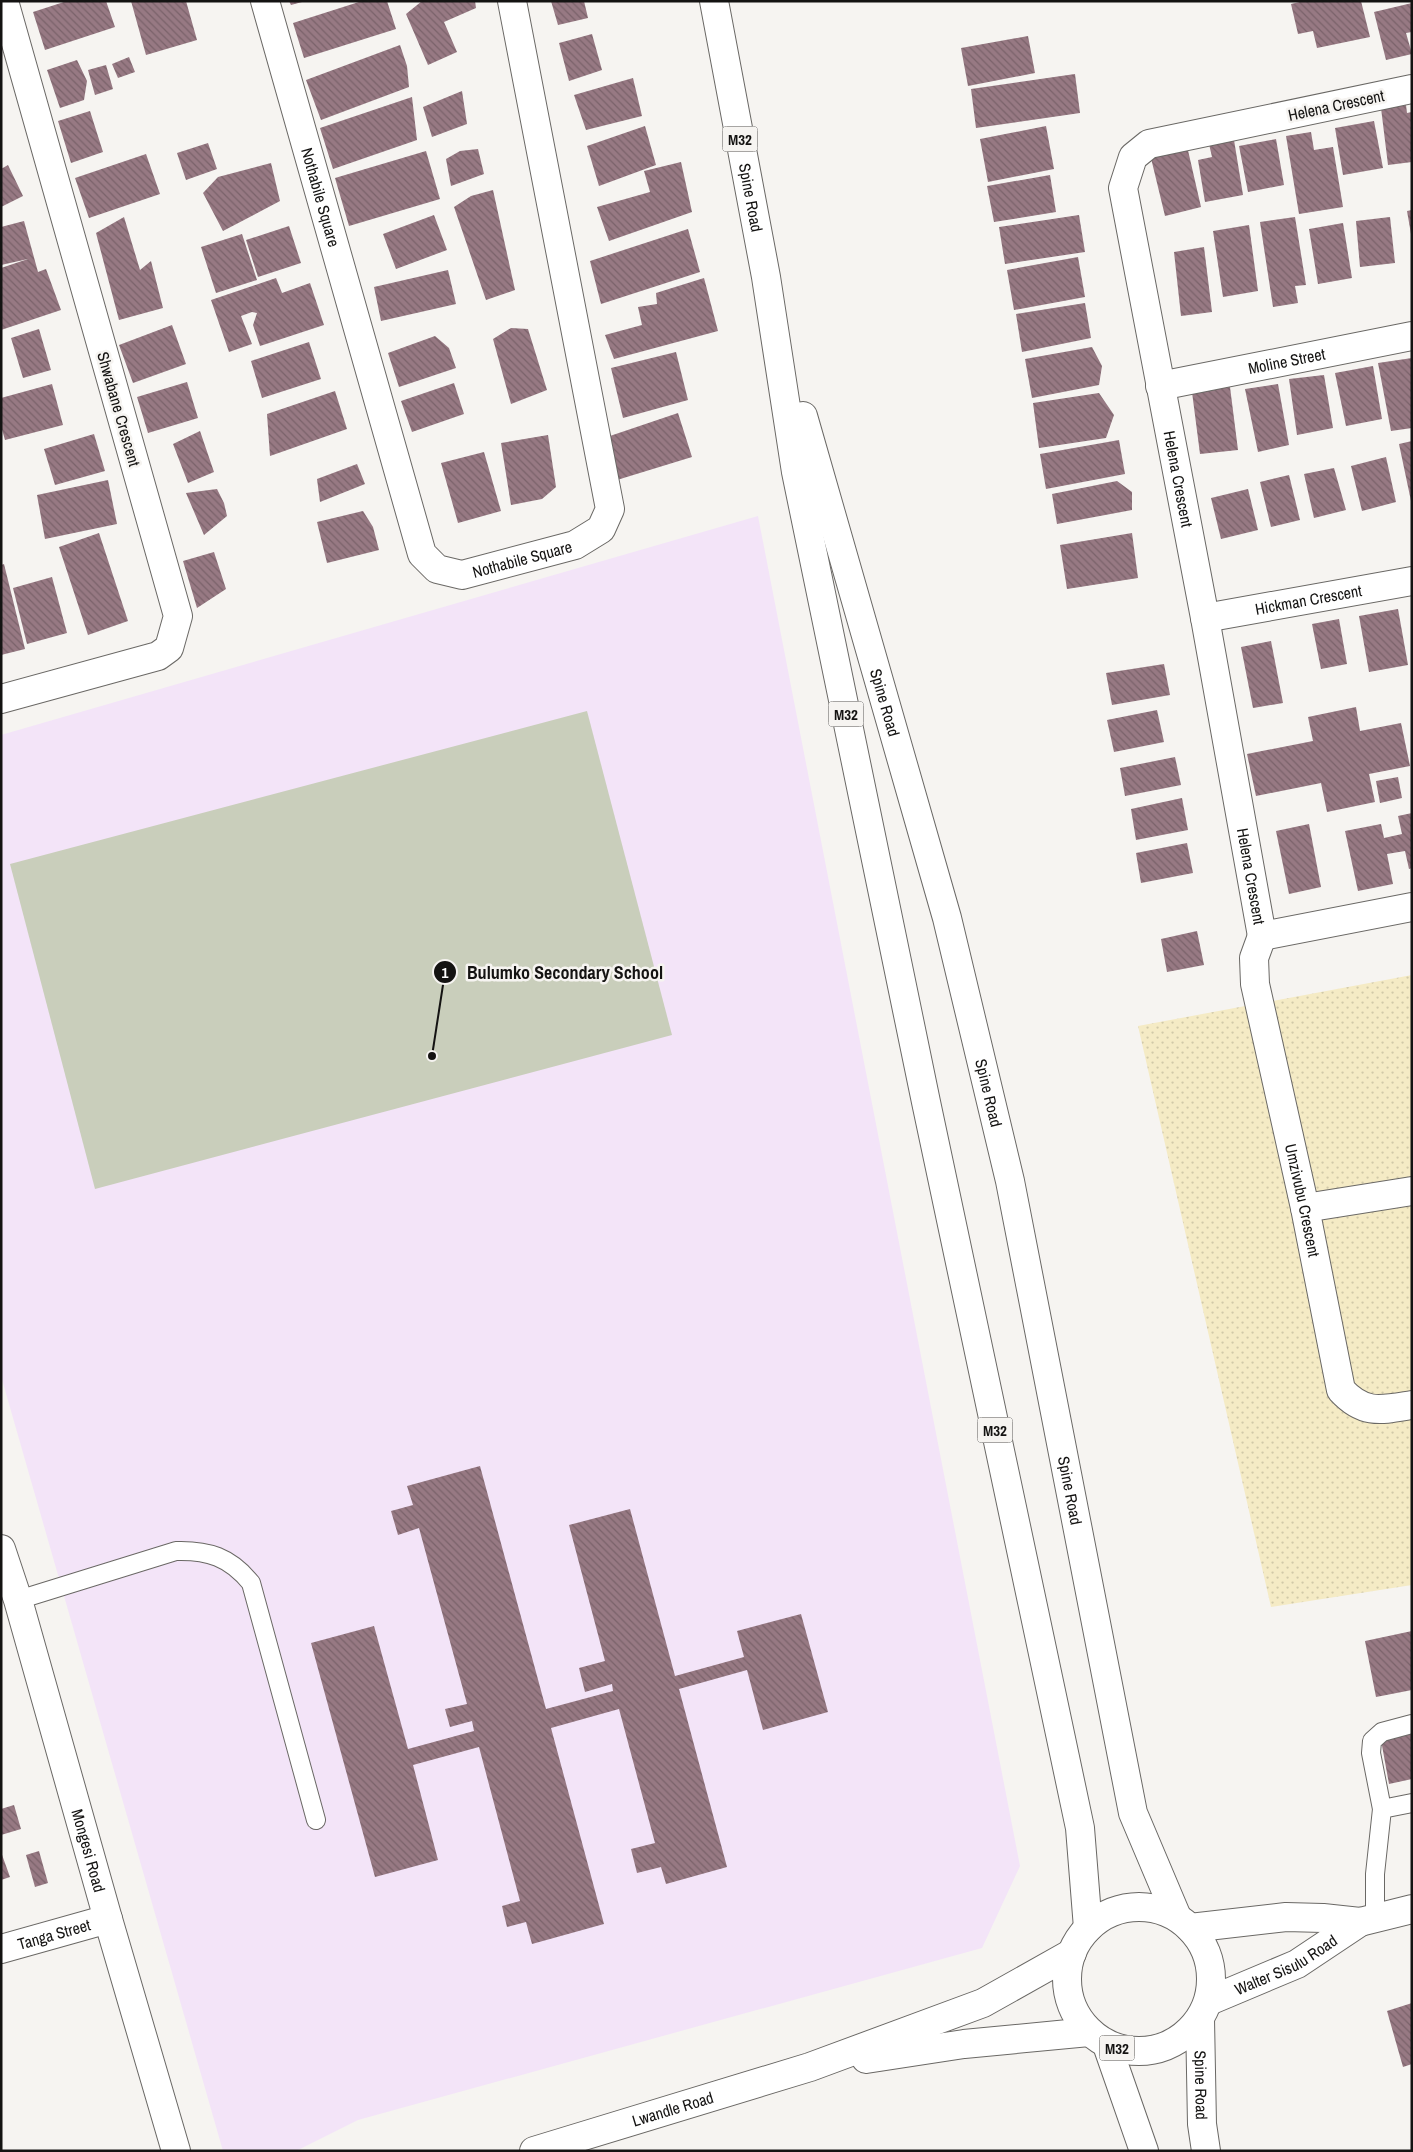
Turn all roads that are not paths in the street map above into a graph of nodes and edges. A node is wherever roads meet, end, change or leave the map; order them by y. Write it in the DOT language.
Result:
graph roads {
  1 [pos="4,1"];
  2 [pos="265,1"];
  3 [pos="512,1"];
  4 [pos="714,1"];
  5 [pos="1412,89"];
  6 [pos="766,277"];
  7 [pos="1412,336"];
  8 [pos="1160,386"];
  9 [pos="1412,581"];
  10 [pos="1205,618"];
  11 [pos="1,699"];
  12 [pos="1412,907"];
  13 [pos="1262,936"];
  14 [pos="1412,1190"];
  15 [pos="1305,1208"];
  16 [pos="1412,1405"];
  17 [pos="1,1549"];
  18 [pos="18,1600"];
  19 [pos="1412,1724"];
  20 [pos="1412,1803"];
  21 [pos="1382,1809"];
  22 [pos="316,1820"];
  23 [pos="1412,1909"];
  24 [pos="108,1919"];
  25 [pos="1368,1921"];
  26 [pos="1184,1922"];
  27 [pos="1088,1928"];
  28 [pos="1,1949"];
  29 [pos="1072,1953"];
  30 [pos="1205,2010"];
  31 [pos="1098,2038"];
  32 [pos="810,2067"];
  33 [pos="176,2151"];
  34 [pos="534,2151"];
  35 [pos="1144,2151"];
  36 [pos="1206,2151"];
  1 -- 11 [label="street, Shwabane Crescent"];
  2 -- 3 [label="street, Nothabile Square"];
  4 -- 6 [label="street, Spine Road / M32"];
  5 -- 8 [label="street, Helena Crescent"];
  6 -- 26 [label="street, Spine Road / M32"];
  6 -- 27 [label="street, Spine Road / M32"];
  7 -- 8 [label="street, Moline Street"];
  8 -- 10 [label="street, Helena Crescent"];
  9 -- 10 [label="street, Hickman Crescent"];
  10 -- 13 [label="street, Helena Crescent"];
  12 -- 13 [label="street, Helena Crescent"];
  13 -- 15 [label="street, Umzivubu Crescent"];
  14 -- 15 [label="street"];
  15 -- 16 [label="street, Umzivubu Crescent"];
  17 -- 18 [label="street, Mongesi Road"];
  18 -- 22 [label="lane"];
  18 -- 24 [label="street, Mongesi Road"];
  19 -- 21 [label="lane"];
  20 -- 21 [label="lane"];
  21 -- 25 [label="lane"];
  23 -- 25 [label="street, Walter Sisulu Road"];
  24 -- 28 [label="street, Tanga Street"];
  24 -- 33 [label="street, Mongesi Road"];
  25 -- 26 [label="street, Walter Sisulu Road"];
  25 -- 30 [label="street, Walter Sisulu Road"];
  26 -- 27 [label="street, M32"];
  26 -- 30 [label="street, Spine Road / M32"];
  27 -- 29 [label="street, M32"];
  29 -- 31 [label="street, M32"];
  29 -- 32 [label="street, Lwandle Road"];
  30 -- 31 [label="street, Spine Road / M32"];
  30 -- 36 [label="street, Spine Road / M32"];
  31 -- 32 [label="street, Lwandle Road"];
  31 -- 35 [label="street, M32"];
  32 -- 34 [label="street, Lwandle Road"];
}
